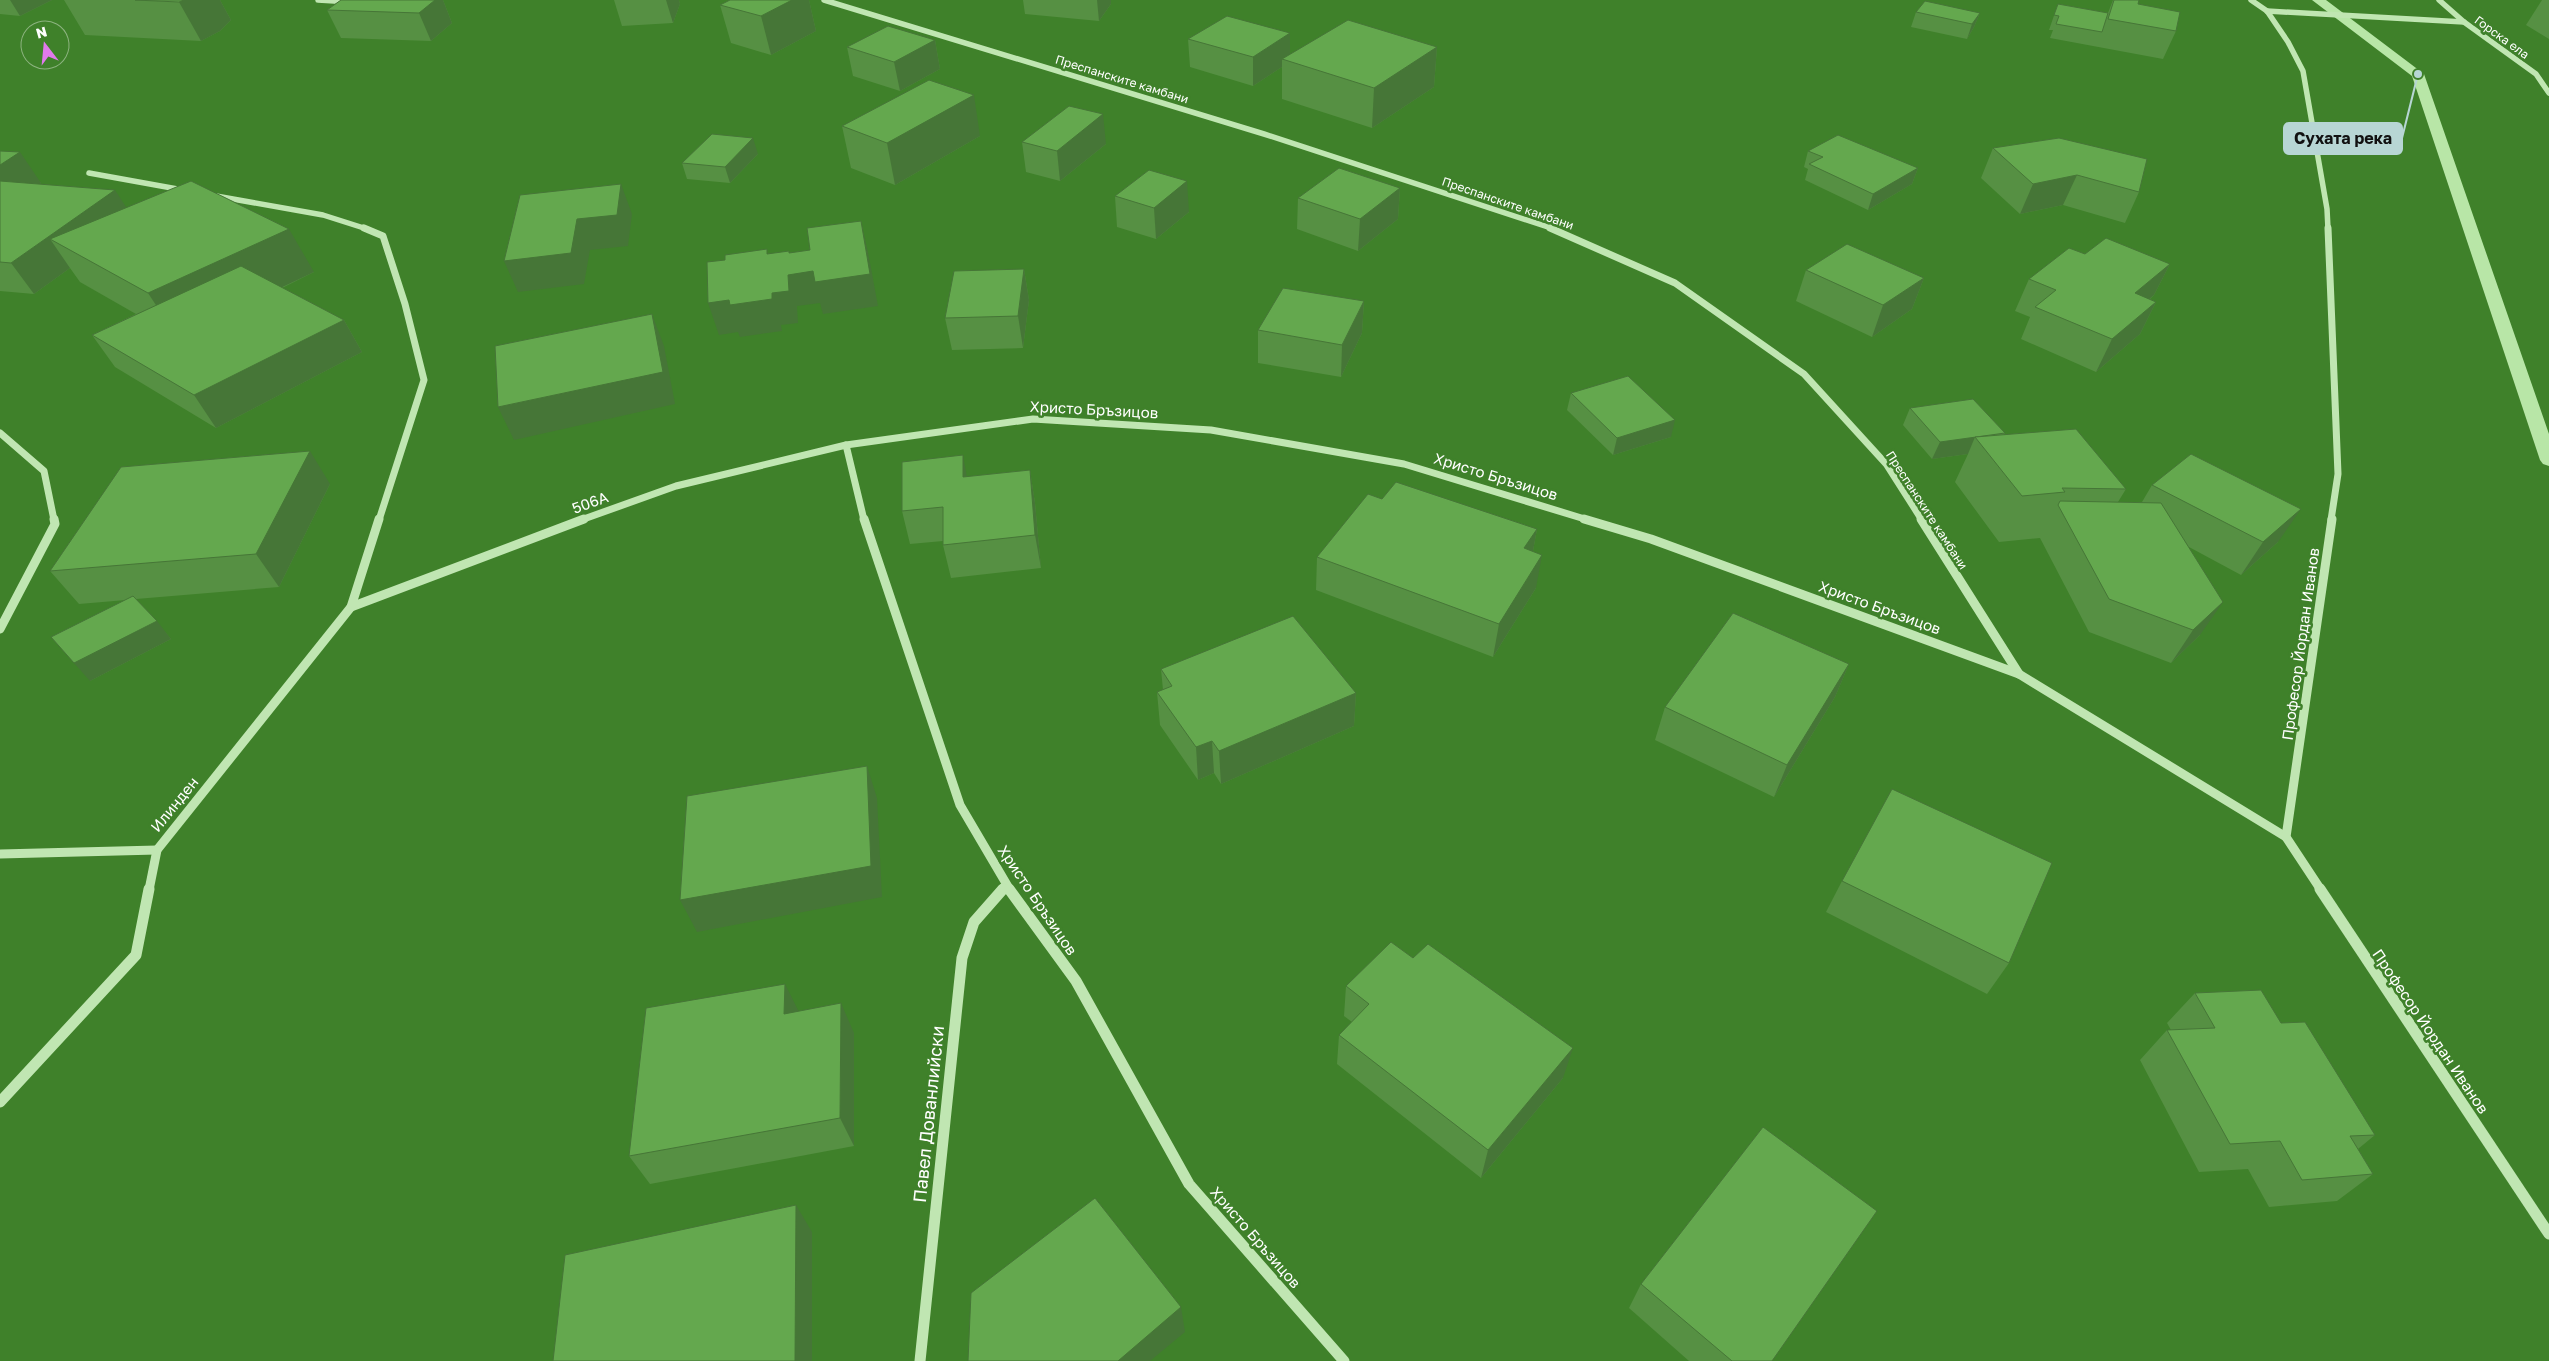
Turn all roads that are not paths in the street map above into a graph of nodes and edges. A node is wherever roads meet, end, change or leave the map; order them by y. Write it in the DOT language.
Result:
graph roads {
  1 [pos="318,0"];
  2 [pos="824,0"];
  3 [pos="2251,0"];
  4 [pos="2440,0"];
  5 [pos="352,2"];
  6 [pos="2267,11"];
  7 [pos="2464,22"];
  8 [pos="2549,93"];
  9 [pos="89,173"];
  10 [pos="195,192"];
  11 [pos="205,194"];
  12 [pos="0,433"];
  13 [pos="846,445"];
  14 [pos="351,607"];
  15 [pos="0,629"];
  16 [pos="2019,674"];
  17 [pos="2286,837"];
  18 [pos="157,850"];
  19 [pos="0,854"];
  20 [pos="1006,885"];
  21 [pos="0,1102"];
  22 [pos="2549,1234"];
  23 [pos="920,1361"];
  24 [pos="1344,1361"];
  1 -- 5 [label="street"];
  2 -- 16 [label="street, Преспанските камбани"];
  3 -- 6 [label="street, Професор Йордан Иванов"];
  4 -- 7 [label="street, Горска ела"];
  6 -- 7 [label="street"];
  6 -- 17 [label="street, Професор Йордан Иванов"];
  7 -- 8 [label="street, Горска ела"];
  9 -- 10 [label="street"];
  11 -- 14 [label="street"];
  12 -- 15 [label="street"];
  13 -- 14 [label="street, 506А"];
  13 -- 16 [label="street, Христо Бръзицов"];
  13 -- 20 [label="street, Христо Бръзицов"];
  14 -- 18 [label="street, Илинден"];
  16 -- 17 [label="street, Христо Бръзицов"];
  17 -- 22 [label="street, Професор Йордан Иванов"];
  18 -- 19 [label="street"];
  18 -- 21 [label="street, Илинден"];
  20 -- 23 [label="street, Павел Дованлийски"];
  20 -- 24 [label="street, Христо Бръзицов"];
}
